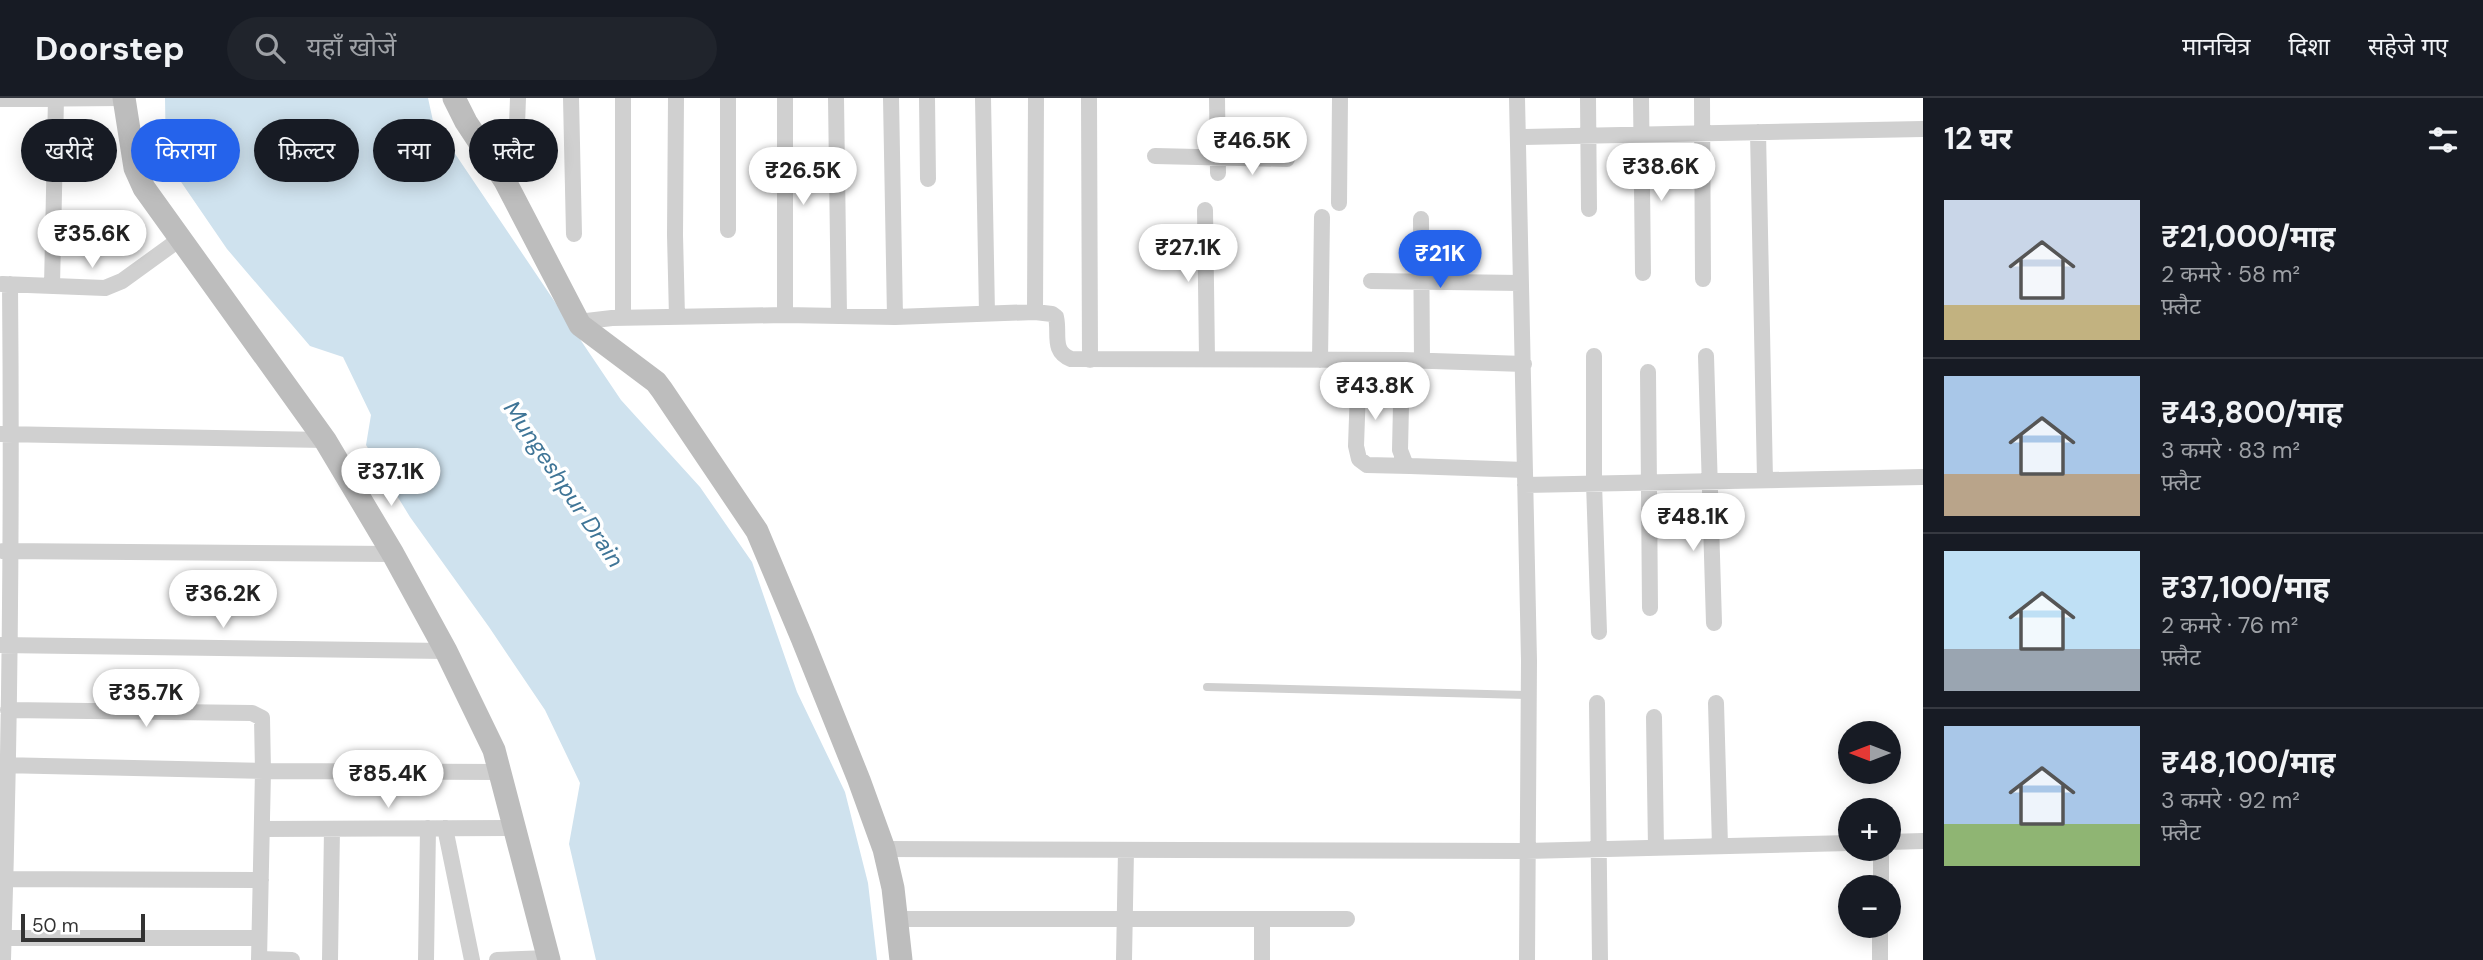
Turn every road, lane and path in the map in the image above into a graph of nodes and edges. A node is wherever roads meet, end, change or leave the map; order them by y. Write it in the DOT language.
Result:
graph roads {
  1 [pos="124,98"];
  2 [pos="454,98"];
  3 [pos="518,98"];
  4 [pos="571,98"];
  5 [pos="623,98"];
  6 [pos="676,98"];
  7 [pos="727,98"];
  8 [pos="785,98"];
  9 [pos="836,98"];
  10 [pos="891,98"];
  11 [pos="927,98"];
  12 [pos="983,98"];
  13 [pos="1036,98"];
  14 [pos="1089,98"];
  15 [pos="1217,98"];
  16 [pos="1340,98"];
  17 [pos="1517,98"];
  18 [pos="1588,98"];
  19 [pos="1641,98"];
  20 [pos="1702,98"];
  21 [pos="0,99"];
  22 [pos="56,99"];
  23 [pos="517,119"];
  24 [pos="469,123"];
  25 [pos="1923,129"];
  26 [pos="1758,132"];
  27 [pos="1703,133"];
  28 [pos="1642,134"];
  29 [pos="1588,135"];
  30 [pos="1518,137"];
  31 [pos="1155,156"];
  32 [pos="1287,159"];
  33 [pos="1218,165"];
  34 [pos="928,179"];
  35 [pos="503,182"];
  36 [pos="1339,203"];
  37 [pos="1589,209"];
  38 [pos="1205,210"];
  39 [pos="1321,217"];
  40 [pos="1421,219"];
  41 [pos="728,230"];
  42 [pos="575,234"];
  43 [pos="180,239"];
  44 [pos="1643,273"];
  45 [pos="1703,279"];
  46 [pos="1371,281"];
  47 [pos="1422,281"];
  48 [pos="1521,283"];
  49 [pos="5,284"];
  50 [pos="52,286"];
  51 [pos="1035,312"];
  52 [pos="987,314"];
  53 [pos="785,315"];
  54 [pos="839,315"];
  55 [pos="677,317"];
  56 [pos="895,317"];
  57 [pos="622,318"];
  58 [pos="578,322"];
  59 [pos="1594,356"];
  60 [pos="1706,356"];
  61 [pos="1207,358"];
  62 [pos="1090,360"];
  63 [pos="1320,360"];
  64 [pos="1359,360"];
  65 [pos="1402,360"];
  66 [pos="1422,361"];
  67 [pos="1524,364"];
  68 [pos="1648,372"];
  69 [pos="6,434"];
  70 [pos="325,440"];
  71 [pos="1410,466"];
  72 [pos="1525,477"];
  73 [pos="1923,477"];
  74 [pos="1765,480"];
  75 [pos="1709,481"];
  76 [pos="1649,482"];
  77 [pos="1594,483"];
  78 [pos="5,551"];
  79 [pos="393,554"];
  80 [pos="1650,608"];
  81 [pos="1714,623"];
  82 [pos="1599,632"];
  83 [pos="5,645"];
  84 [pos="446,651"];
  85 [pos="1207,687"];
  86 [pos="1529,695"];
  87 [pos="1597,703"];
  88 [pos="1716,703"];
  89 [pos="8,710"];
  90 [pos="1654,717"];
  91 [pos="4,765"];
  92 [pos="263,771"];
  93 [pos="500,772"];
  94 [pos="4,823"];
  95 [pos="436,828"];
  96 [pos="515,828"];
  97 [pos="262,829"];
  98 [pos="332,829"];
  99 [pos="1923,841"];
  100 [pos="1901,842"];
  101 [pos="1838,843"];
  102 [pos="1720,846"];
  103 [pos="1656,848"];
  104 [pos="884,849"];
  105 [pos="1599,849"];
  106 [pos="1126,850"];
  107 [pos="1526,851"];
  108 [pos="4,879"];
  109 [pos="261,880"];
  110 [pos="897,919"];
  111 [pos="1125,919"];
  112 [pos="1262,919"];
  113 [pos="1347,919"];
  114 [pos="259,937"];
  115 [pos="2,938"];
  116 [pos="1880,938"];
  117 [pos="549,959"];
  118 [pos="4,960"];
  119 [pos="259,960"];
  120 [pos="292,960"];
  121 [pos="330,960"];
  122 [pos="426,960"];
  123 [pos="472,960"];
  124 [pos="497,960"];
  125 [pos="901,960"];
  126 [pos="1124,960"];
  127 [pos="1262,960"];
  128 [pos="1527,960"];
  129 [pos="1600,960"];
  130 [pos="1880,960"];
  1 -- 22 [label="street"];
  1 -- 43 [label="street"];
  2 -- 24 [label="street"];
  3 -- 23 [label="street"];
  4 -- 42 [label="street"];
  5 -- 57 [label="street"];
  6 -- 55 [label="street"];
  7 -- 41 [label="street"];
  8 -- 53 [label="street"];
  9 -- 54 [label="street"];
  10 -- 56 [label="street"];
  11 -- 34 [label="street"];
  12 -- 52 [label="street"];
  13 -- 51 [label="street"];
  14 -- 62 [label="street"];
  15 -- 33 [label="street"];
  16 -- 36 [label="street"];
  17 -- 30 [label="street"];
  18 -- 29 [label="street"];
  19 -- 28 [label="street"];
  20 -- 27 [label="street"];
  21 -- 22 [label="street"];
  22 -- 50 [label="street"];
  25 -- 26 [label="street"];
  26 -- 27 [label="street"];
  26 -- 74 [label="street"];
  27 -- 28 [label="street"];
  27 -- 45 [label="street"];
  28 -- 29 [label="street"];
  28 -- 44 [label="street"];
  29 -- 30 [label="street"];
  29 -- 37 [label="street"];
  30 -- 48 [label="street"];
  31 -- 33 [label="street"];
  32 -- 33 [label="street"];
  35 -- 58 [label="street"];
  38 -- 61 [label="street"];
  39 -- 63 [label="street"];
  40 -- 47 [label="street"];
  43 -- 50 [label="street"];
  43 -- 70 [label="street"];
  46 -- 47 [label="street"];
  47 -- 48 [label="street"];
  47 -- 66 [label="street"];
  48 -- 67 [label="street"];
  49 -- 50 [label="street"];
  49 -- 69 [label="street"];
  51 -- 52 [label="street"];
  51 -- 62 [label="street"];
  52 -- 56 [label="street"];
  53 -- 54 [label="street"];
  53 -- 55 [label="street"];
  54 -- 56 [label="street"];
  55 -- 57 [label="street"];
  57 -- 58 [label="street"];
  58 -- 104 [label="street"];
  59 -- 77 [label="street"];
  60 -- 75 [label="street"];
  61 -- 62 [label="street"];
  61 -- 63 [label="street"];
  63 -- 64 [label="street"];
  64 -- 65 [label="street"];
  64 -- 71 [label="street"];
  65 -- 66 [label="street"];
  65 -- 71 [label="street"];
  66 -- 67 [label="street"];
  67 -- 72 [label="street"];
  68 -- 76 [label="street"];
  69 -- 70 [label="street"];
  69 -- 78 [label="street"];
  70 -- 79 [label="street"];
  71 -- 72 [label="street"];
  72 -- 77 [label="street"];
  72 -- 86 [label="street"];
  73 -- 74 [label="street"];
  74 -- 75 [label="street"];
  75 -- 76 [label="street"];
  75 -- 81 [label="street"];
  76 -- 77 [label="street"];
  76 -- 80 [label="street"];
  77 -- 82 [label="street"];
  78 -- 79 [label="street"];
  78 -- 83 [label="street"];
  79 -- 84 [label="street"];
  83 -- 84 [label="street"];
  83 -- 89 [label="street"];
  84 -- 93 [label="street"];
  85 -- 86 [label="lane"];
  86 -- 107 [label="street"];
  87 -- 105 [label="street"];
  88 -- 102 [label="street"];
  89 -- 91 [label="street"];
  89 -- 92 [label="street"];
  90 -- 103 [label="street"];
  91 -- 92 [label="street"];
  91 -- 94 [label="street"];
  92 -- 93 [label="street"];
  92 -- 97 [label="street"];
  93 -- 96 [label="street"];
  94 -- 108 [label="street"];
  95 -- 96 [label="street"];
  95 -- 98 [label="street"];
  95 -- 122 [label="street"];
  95 -- 123 [label="street"];
  96 -- 117 [label="street"];
  97 -- 98 [label="street"];
  97 -- 109 [label="street"];
  98 -- 121 [label="street"];
  99 -- 100 [label="street"];
  101 -- 102 [label="street"];
  102 -- 103 [label="street"];
  103 -- 105 [label="street"];
  104 -- 106 [label="street"];
  104 -- 110 [label="street"];
  105 -- 107 [label="street"];
  105 -- 129 [label="street"];
  106 -- 107 [label="street"];
  106 -- 111 [label="street"];
  107 -- 128 [label="street"];
  108 -- 109 [label="street"];
  108 -- 115 [label="street"];
  109 -- 114 [label="street"];
  110 -- 111 [label="street"];
  110 -- 125 [label="street"];
  111 -- 112 [label="street"];
  111 -- 126 [label="street"];
  112 -- 113 [label="street"];
  112 -- 127 [label="street"];
  114 -- 115 [label="street"];
  114 -- 119 [label="street"];
  115 -- 118 [label="street"];
  116 -- 130 [label="street"];
  117 -- 124 [label="street"];
  119 -- 120 [label="street"];
}
